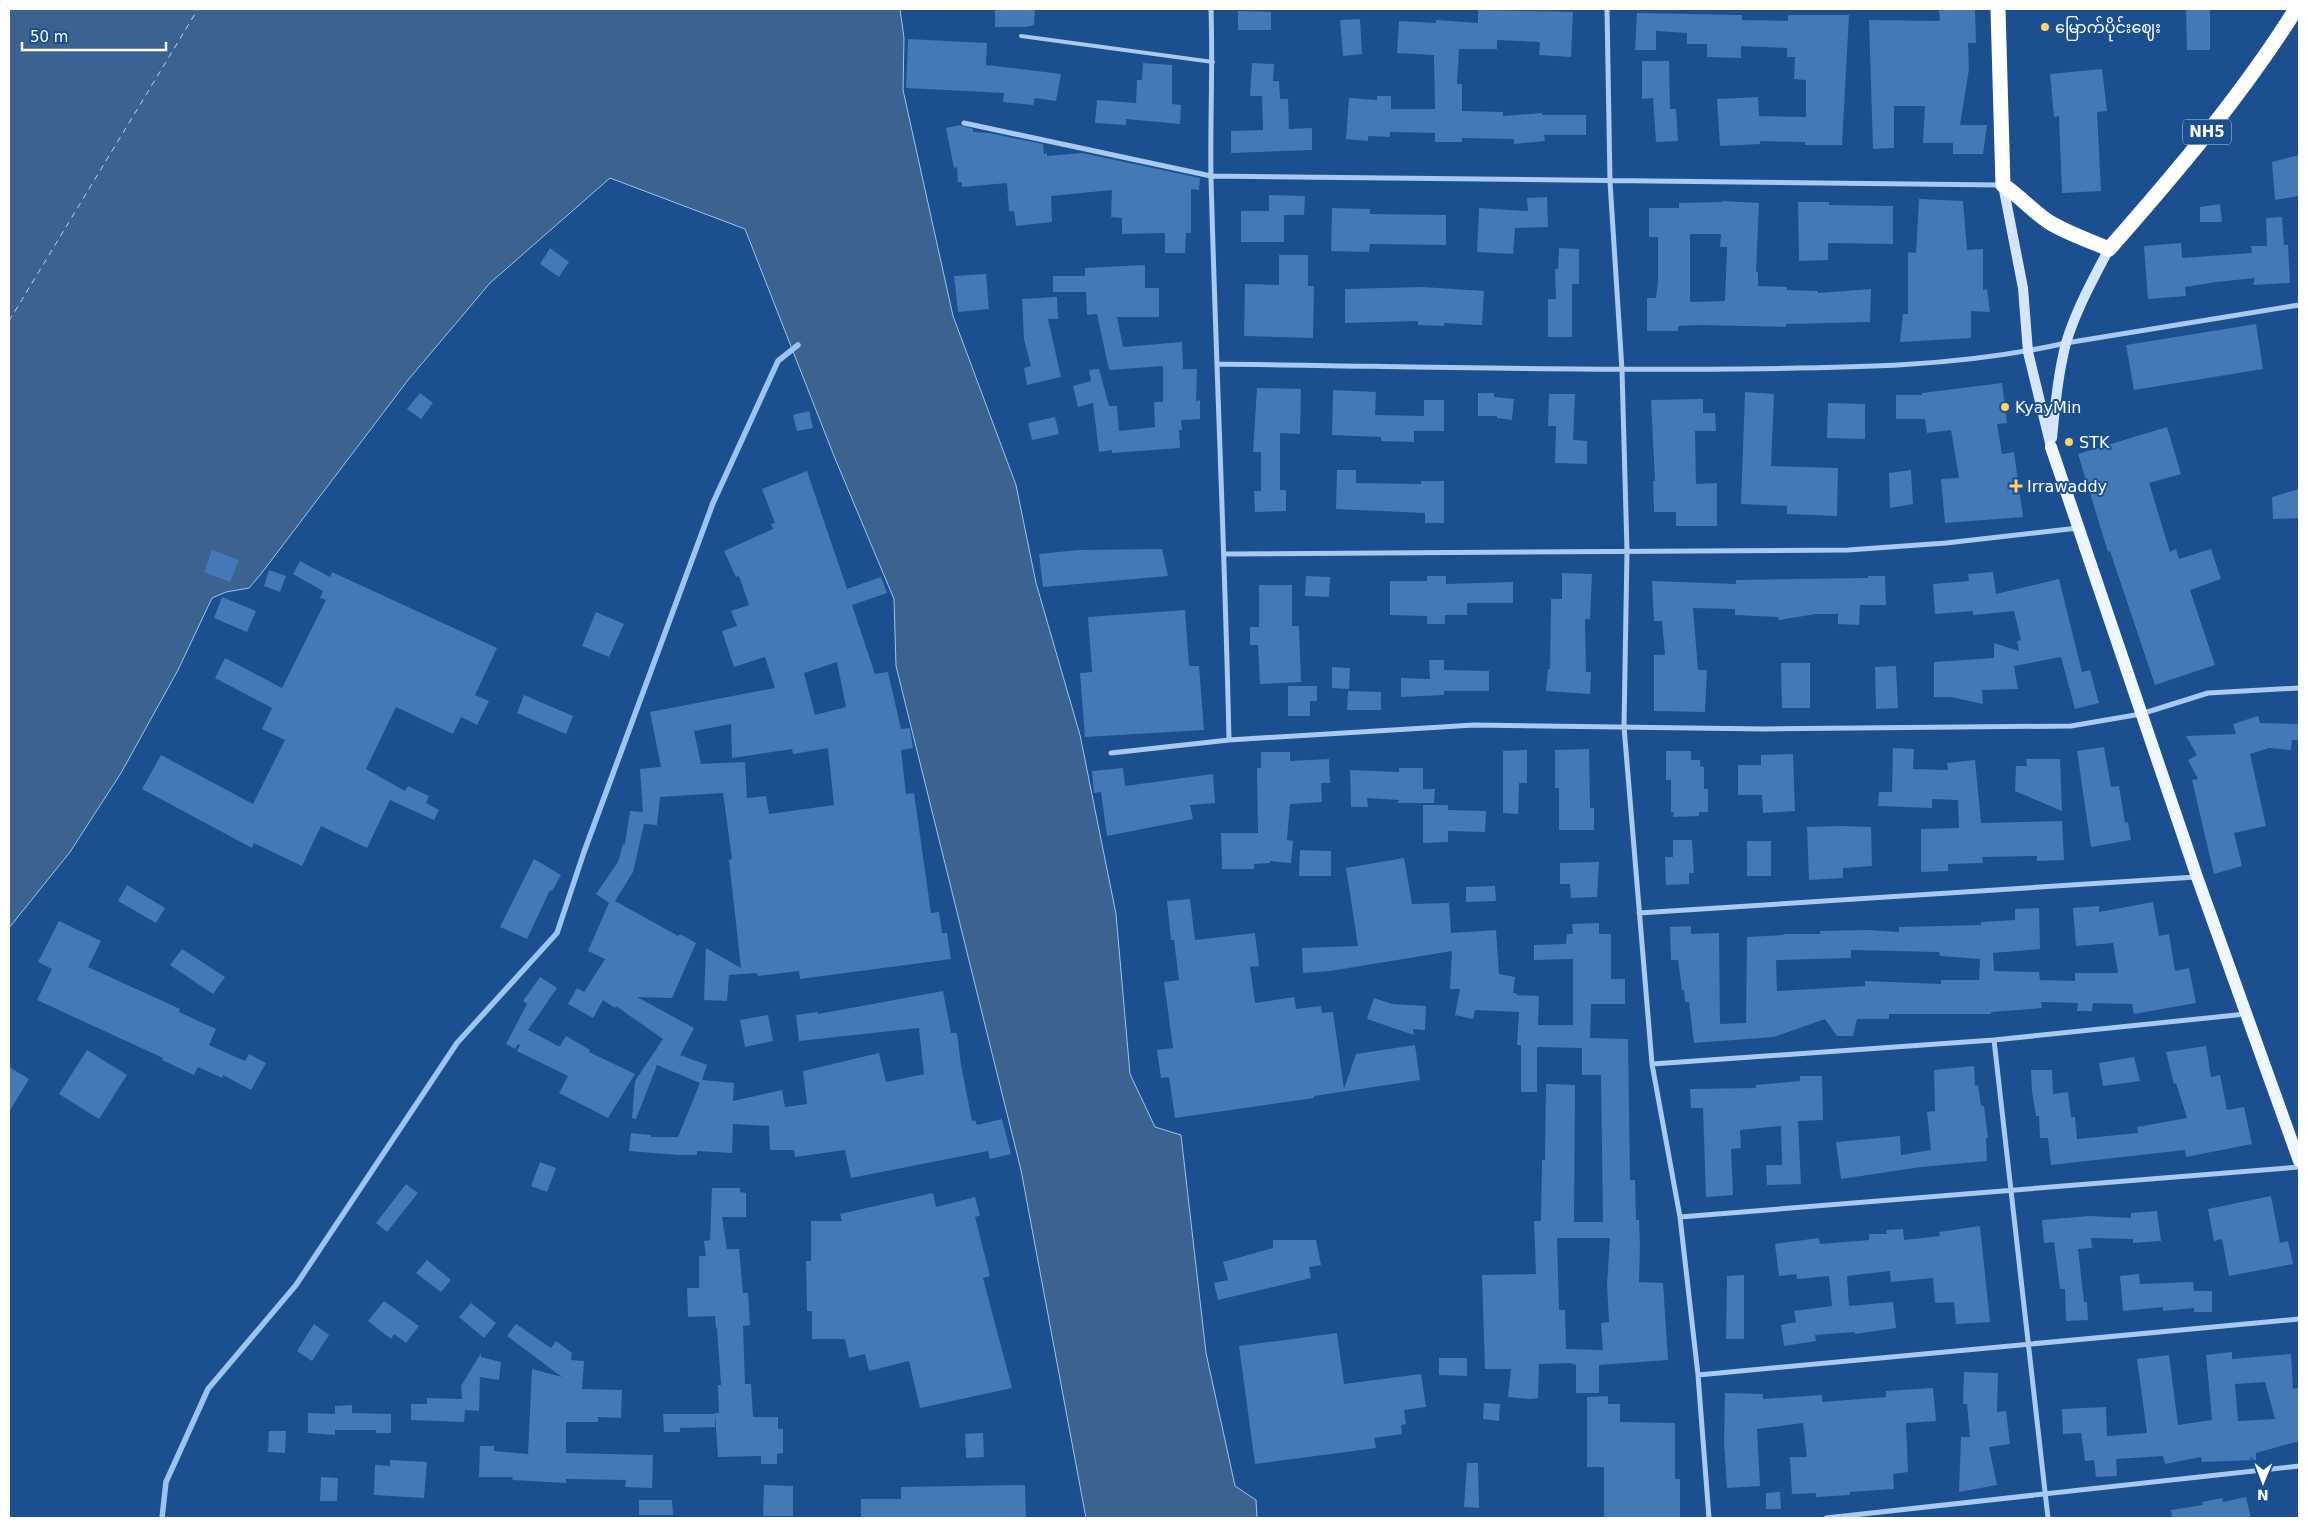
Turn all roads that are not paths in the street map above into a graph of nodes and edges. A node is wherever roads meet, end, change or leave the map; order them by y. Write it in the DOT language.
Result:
graph roads {
  1 [pos="1211,9"];
  2 [pos="1607,9"];
  3 [pos="1998,9"];
  4 [pos="2296,9"];
  5 [pos="1021,36"];
  6 [pos="1213,62"];
  7 [pos="964,123"];
  8 [pos="1211,176"];
  9 [pos="1610,182"];
  10 [pos="2003,185"];
  11 [pos="2109,249"];
  12 [pos="2299,305"];
  13 [pos="2066,343"];
  14 [pos="2028,352"];
  15 [pos="1217,364"];
  16 [pos="1622,370"];
  17 [pos="2051,447"];
  18 [pos="2078,528"];
  19 [pos="1627,551"];
  20 [pos="1225,554"];
  21 [pos="2299,688"];
  22 [pos="2142,714"];
  23 [pos="1624,727"];
  24 [pos="1229,740"];
  25 [pos="1111,753"];
  26 [pos="2197,877"];
  27 [pos="1639,913"];
  28 [pos="2247,1014"];
  29 [pos="1994,1040"];
  30 [pos="1652,1064"];
  31 [pos="2299,1161"];
  32 [pos="2299,1167"];
  33 [pos="2011,1191"];
  34 [pos="1680,1217"];
  35 [pos="2299,1319"];
  36 [pos="2028,1345"];
  37 [pos="1698,1375"];
  38 [pos="2299,1466"];
  39 [pos="2045,1494"];
  40 [pos="1709,1518"];
  41 [pos="1826,1518"];
  42 [pos="2048,1518"];
  1 -- 6 [label="street"];
  2 -- 9 [label="street"];
  3 -- 10 [label="highway"];
  4 -- 11 [label="highway, NH5"];
  5 -- 6 [label="lane"];
  6 -- 8 [label="street"];
  7 -- 8 [label="street"];
  8 -- 9 [label="street"];
  8 -- 15 [label="street"];
  9 -- 10 [label="street"];
  9 -- 16 [label="street"];
  10 -- 11 [label="highway"];
  10 -- 14 [label="main road"];
  11 -- 13 [label="main road"];
  12 -- 13 [label="street"];
  13 -- 14 [label="street"];
  13 -- 17 [label="main road"];
  14 -- 16 [label="street"];
  14 -- 17 [label="main road"];
  15 -- 16 [label="street"];
  15 -- 20 [label="street"];
  16 -- 19 [label="street"];
  17 -- 18 [label="main road"];
  18 -- 19 [label="street"];
  18 -- 22 [label="main road"];
  19 -- 20 [label="street"];
  19 -- 23 [label="street"];
  20 -- 24 [label="street"];
  21 -- 22 [label="street"];
  22 -- 23 [label="street"];
  22 -- 26 [label="main road"];
  23 -- 24 [label="street"];
  23 -- 27 [label="street"];
  24 -- 25 [label="street"];
  26 -- 27 [label="street"];
  26 -- 28 [label="main road"];
  27 -- 30 [label="street"];
  28 -- 29 [label="street"];
  28 -- 31 [label="main road"];
  29 -- 30 [label="street"];
  29 -- 33 [label="street"];
  30 -- 34 [label="street"];
  32 -- 33 [label="street"];
  33 -- 34 [label="street"];
  33 -- 36 [label="street"];
  34 -- 37 [label="street"];
  35 -- 36 [label="street"];
  36 -- 37 [label="street"];
  36 -- 39 [label="street"];
  37 -- 40 [label="street"];
  38 -- 39 [label="street"];
  39 -- 41 [label="street"];
  39 -- 42 [label="street"];
}
